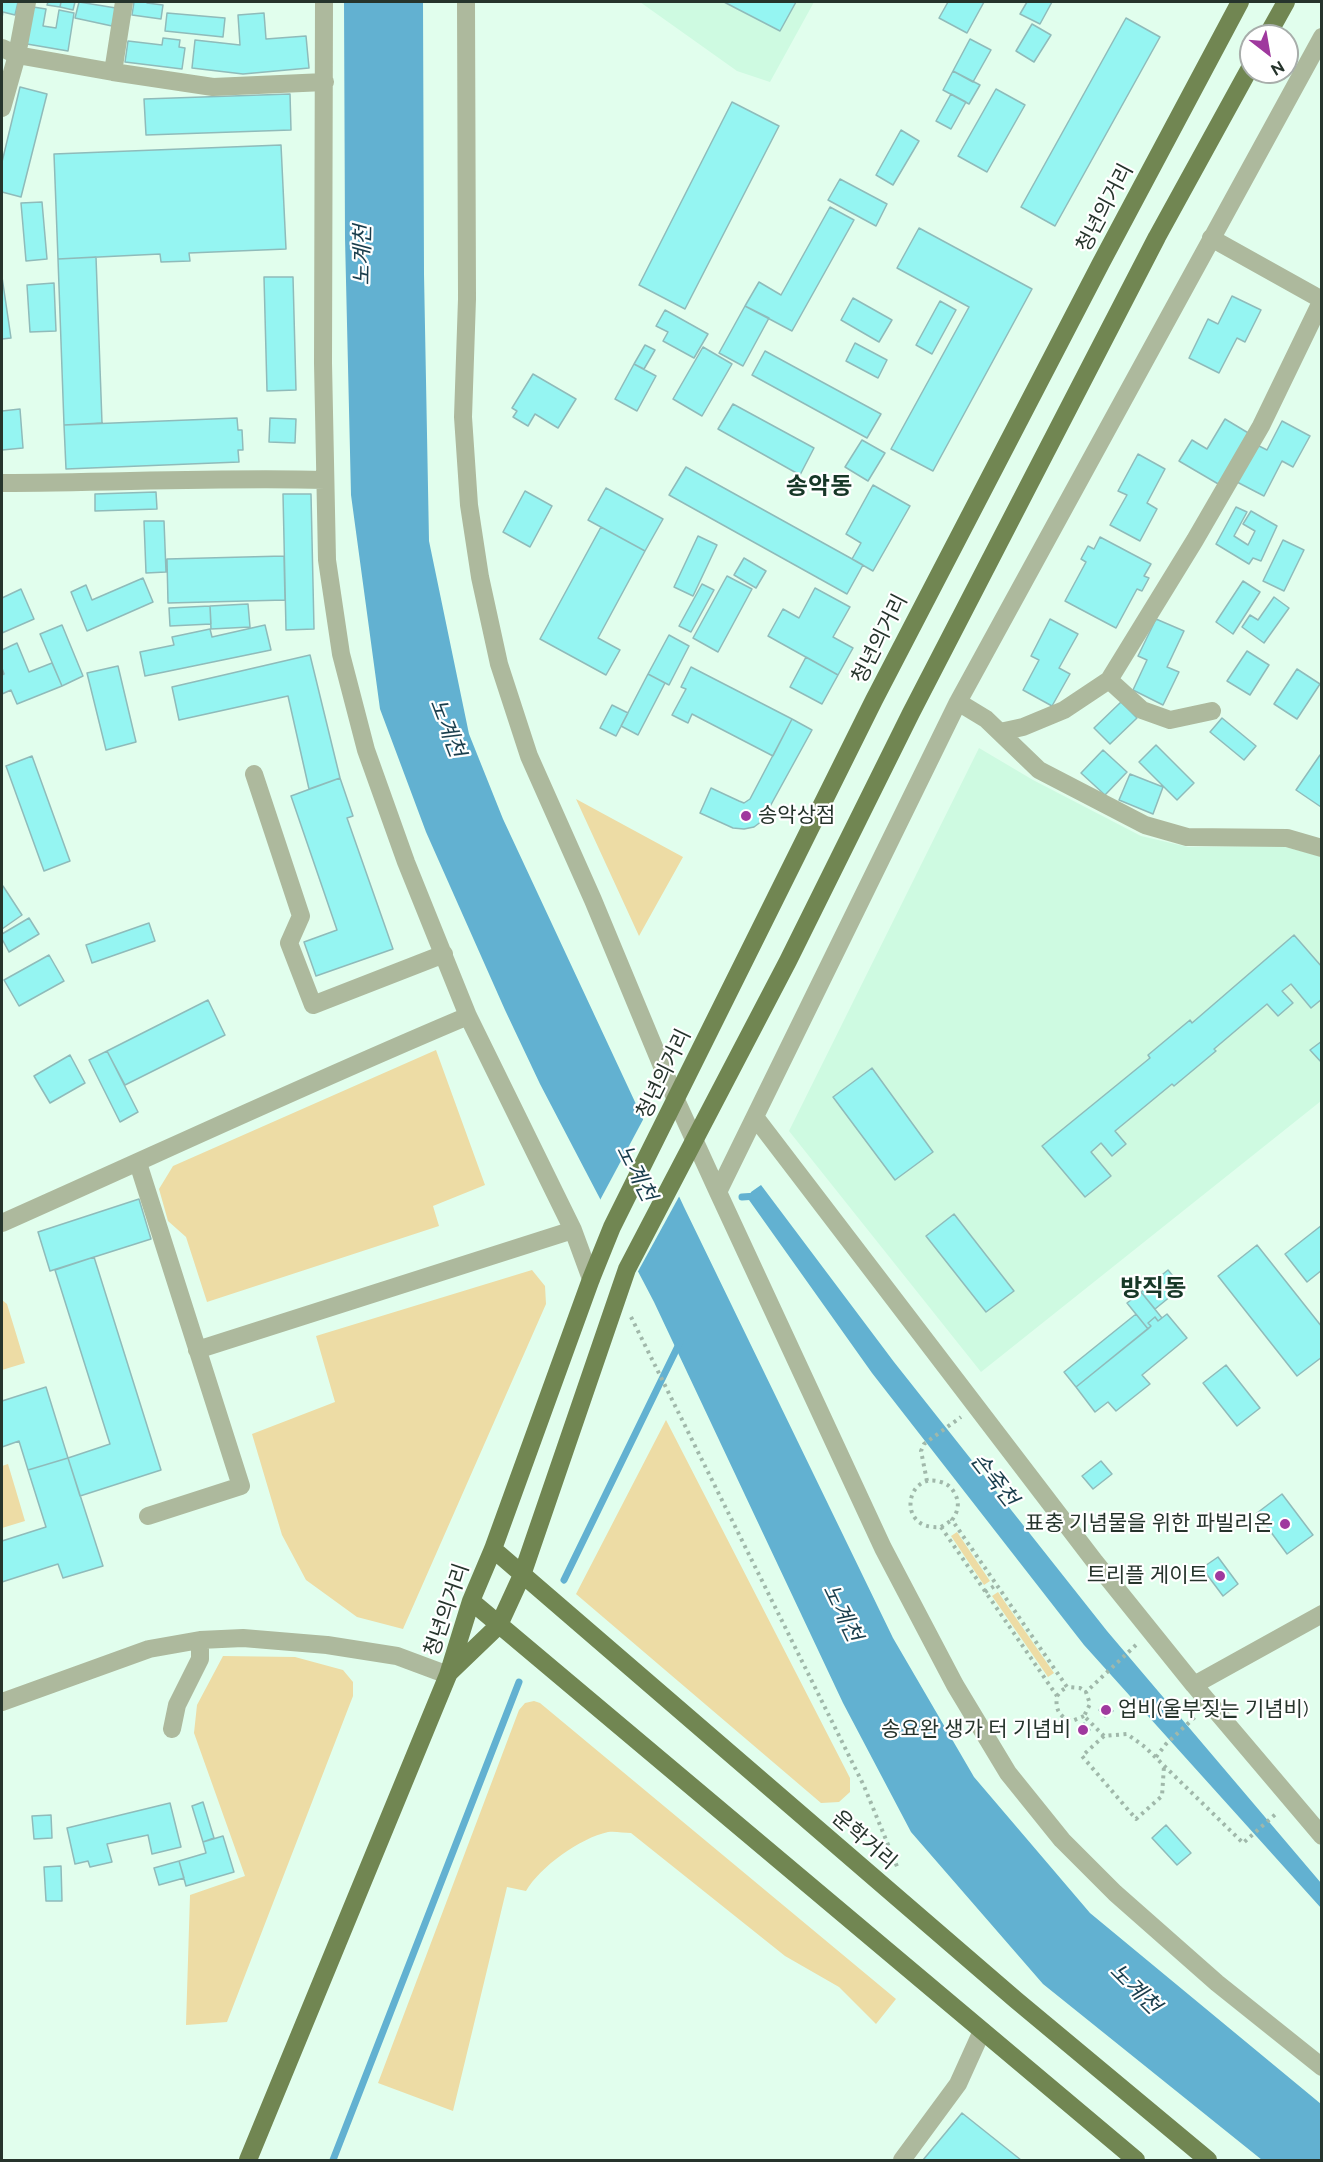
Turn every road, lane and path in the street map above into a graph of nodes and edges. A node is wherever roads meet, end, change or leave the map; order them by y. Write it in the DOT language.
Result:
graph roads {
  1 [pos="27,2"];
  2 [pos="124,2"];
  3 [pos="324,2"];
  4 [pos="466,2"];
  5 [pos="1240,2"];
  6 [pos="1286,2"];
  7 [pos="1274,24"];
  8 [pos="1322,37"];
  9 [pos="9,52"];
  10 [pos="112,72"];
  11 [pos="325,82"];
  12 [pos="1241,84"];
  13 [pos="2,108"];
  14 [pos="1211,238"];
  15 [pos="1322,300"];
  16 [pos="325,480"];
  17 [pos="2,483"];
  18 [pos="1109,680"];
  19 [pos="958,702"];
  20 [pos="1212,711"];
  21 [pos="1000,732"];
  22 [pos="254,774"];
  23 [pos="1322,848"];
  24 [pos="444,954"];
  25 [pos="468,1016"];
  26 [pos="676,1100"];
  27 [pos="755,1117"];
  28 [pos="694,1138"];
  29 [pos="138,1163"];
  30 [pos="718,1191"];
  31 [pos="2,1223"];
  32 [pos="573,1230"];
  33 [pos="591,1279"];
  34 [pos="619,1293"];
  35 [pos="198,1350"];
  36 [pos="951,1424"];
  37 [pos="927,1481"];
  38 [pos="148,1516"];
  39 [pos="952,1520"];
  40 [pos="941,1527"];
  41 [pos="494,1549"];
  42 [pos="522,1575"];
  43 [pos="996,1585"];
  44 [pos="986,1592"];
  45 [pos="471,1601"];
  46 [pos="1322,1614"];
  47 [pos="499,1624"];
  48 [pos="200,1640"];
  49 [pos="1128,1651"];
  50 [pos="448,1675"];
  51 [pos="1194,1685"];
  52 [pos="1067,1687"];
  53 [pos="1086,1692"];
  54 [pos="1057,1696"];
  55 [pos="2,1702"];
  56 [pos="1084,1716"];
  57 [pos="1189,1722"];
  58 [pos="172,1729"];
  59 [pos="1104,1736"];
  60 [pos="1156,1757"];
  61 [pos="1164,1766"];
  62 [pos="1271,1818"];
  63 [pos="1322,1836"];
  64 [pos="899,1872"];
  65 [pos="982,2031"];
  66 [pos="1322,2067"];
  67 [pos="248,2160"];
  68 [pos="902,2160"];
  69 [pos="1136,2160"];
  70 [pos="1208,2160"];
  1 -- 9 [label="street"];
  2 -- 10 [label="street"];
  3 -- 11 [label="street"];
  4 -- 26 [label="street"];
  5 -- 26 [label="main road, 청년의거리"];
  6 -- 7 [label="main road"];
  8 -- 14 [label="street"];
  9 -- 10 [label="street"];
  9 -- 13 [label="street"];
  10 -- 11 [label="street"];
  11 -- 16 [label="street"];
  12 -- 28 [label="main road, 청년의거리"];
  14 -- 15 [label="street"];
  14 -- 19 [label="street"];
  15 -- 18 [label="street"];
  16 -- 17 [label="street"];
  16 -- 24 [label="street"];
  18 -- 20 [label="street"];
  18 -- 21 [label="street"];
  19 -- 21 [label="street"];
  19 -- 27 [label="street"];
  21 -- 23 [label="street"];
  22 -- 24 [label="street"];
  24 -- 25 [label="street"];
  25 -- 29 [label="street"];
  25 -- 32 [label="street"];
  26 -- 28 [label="street"];
  26 -- 33 [label="main road, 청년의거리"];
  27 -- 30 [label="street"];
  27 -- 51 [label="street"];
  28 -- 30 [label="street"];
  28 -- 34 [label="main road, 청년의거리"];
  29 -- 31 [label="street"];
  29 -- 35 [label="street"];
  30 -- 66 [label="street"];
  32 -- 33 [label="street"];
  32 -- 35 [label="street"];
  33 -- 41 [label="main road, 청년의거리"];
  34 -- 42 [label="main road, 청년의거리"];
  34 -- 64 [label="path"];
  35 -- 38 [label="street"];
  36 -- 37 [label="path"];
  37 -- 39 [label="path"];
  37 -- 40 [label="path"];
  39 -- 40 [label="path"];
  39 -- 43 [label="path"];
  40 -- 44 [label="path"];
  41 -- 42 [label="main road, 운학거리"];
  41 -- 45 [label="main road, 청년의거리"];
  42 -- 47 [label="main road, 청년의거리"];
  42 -- 70 [label="main road, 운학거리"];
  43 -- 44 [label="path"];
  43 -- 52 [label="path"];
  44 -- 54 [label="path"];
  45 -- 47 [label="main road"];
  45 -- 50 [label="main road, 청년의거리"];
  46 -- 51 [label="street"];
  47 -- 50 [label="main road, 청년의거리"];
  47 -- 65 [label="main road"];
  48 -- 50 [label="street"];
  48 -- 55 [label="street"];
  48 -- 58 [label="street"];
  49 -- 53 [label="path"];
  50 -- 67 [label="main road"];
  51 -- 63 [label="street"];
  52 -- 53 [label="path"];
  52 -- 54 [label="path"];
  53 -- 56 [label="path"];
  54 -- 56 [label="path"];
  56 -- 59 [label="path"];
  57 -- 60 [label="path"];
  59 -- 60 [label="path"];
  59 -- 61 [label="path"];
  60 -- 61 [label="path"];
  61 -- 62 [label="path"];
  65 -- 68 [label="street"];
  65 -- 69 [label="main road"];
}
